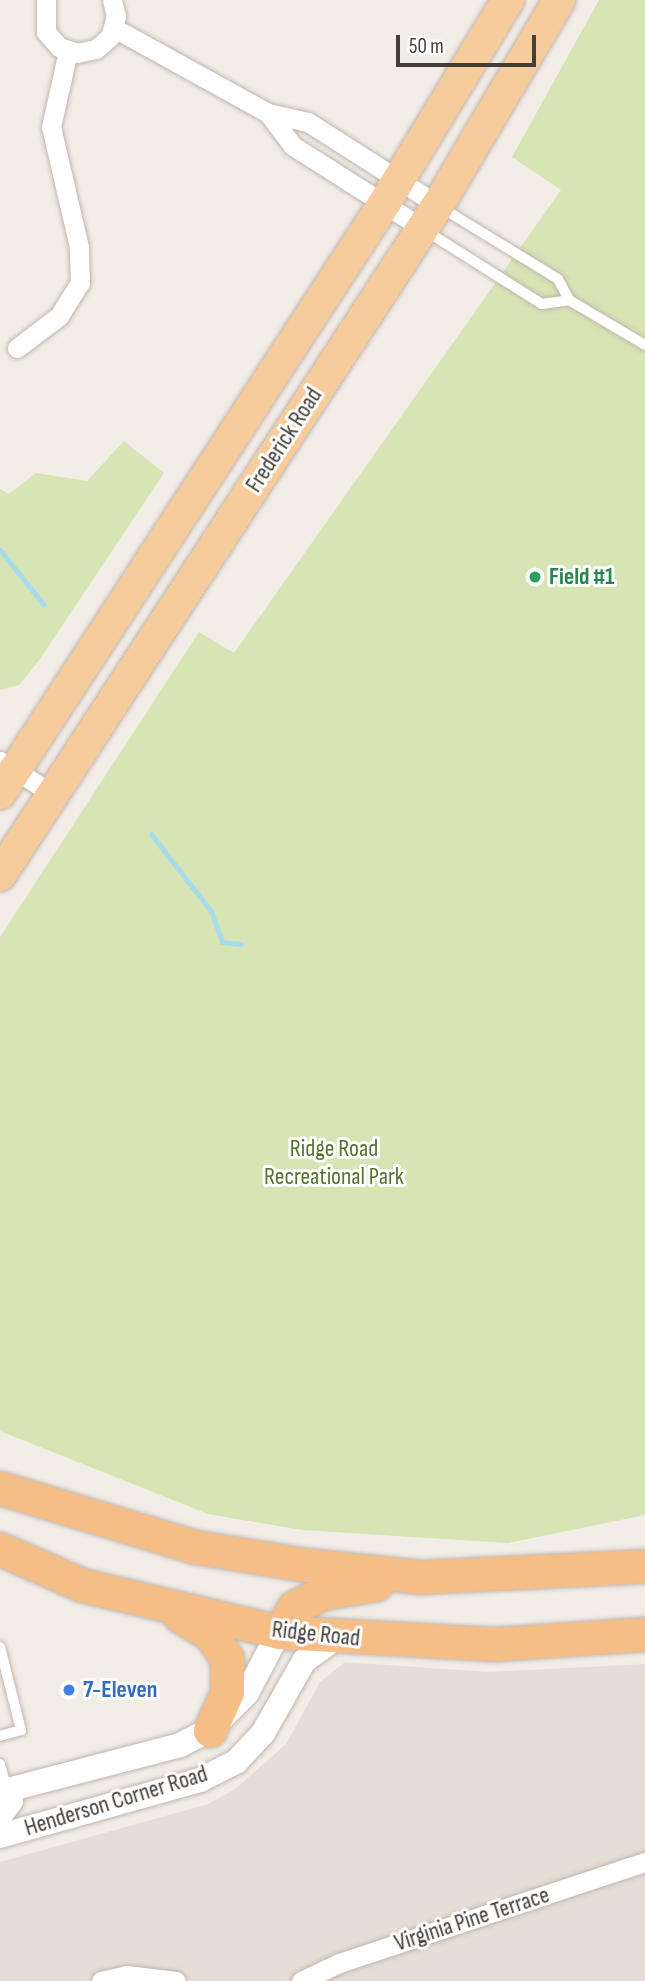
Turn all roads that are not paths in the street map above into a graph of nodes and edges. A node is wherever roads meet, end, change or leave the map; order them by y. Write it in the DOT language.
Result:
graph roads {
  1 [pos="112,0"];
  2 [pos="508,0"];
  3 [pos="559,0"];
  4 [pos="40,1"];
  5 [pos="114,28"];
  6 [pos="68,51"];
  7 [pos="268,113"];
  8 [pos="391,192"];
  9 [pos="430,217"];
  10 [pos="569,300"];
  11 [pos="645,345"];
  12 [pos="17,348"];
  13 [pos="5,775"];
  14 [pos="53,794"];
  15 [pos="0,875"];
  16 [pos="0,1489"];
  17 [pos="0,1549"];
  18 [pos="645,1566"];
  19 [pos="420,1577"];
  20 [pos="163,1606"];
  21 [pos="279,1632"];
  22 [pos="645,1634"];
  23 [pos="337,1637"];
  24 [pos="0,1647"];
  25 [pos="210,1730"];
  26 [pos="0,1736"];
  27 [pos="0,1764"];
  28 [pos="4,1791"];
  29 [pos="0,1816"];
  30 [pos="0,1836"];
  31 [pos="645,1862"];
  32 [pos="101,1981"];
  33 [pos="176,1981"];
  34 [pos="301,1981"];
  1 -- 5 [label="street"];
  2 -- 8 [label="main road, Frederick Road"];
  3 -- 9 [label="main road, Frederick Road"];
  4 -- 6 [label="street"];
  5 -- 6 [label="street"];
  5 -- 7 [label="street"];
  6 -- 12 [label="street"];
  7 -- 8 [label="street"];
  7 -- 8 [label="street"];
  8 -- 9 [label="street"];
  8 -- 9 [label="street"];
  8 -- 13 [label="main road, Frederick Road"];
  9 -- 10 [label="lane"];
  9 -- 10 [label="lane"];
  9 -- 14 [label="main road, Frederick Road"];
  10 -- 11 [label="lane"];
  13 -- 14 [label="street"];
  14 -- 15 [label="main road, Frederick Road"];
  16 -- 19 [label="highway"];
  17 -- 20 [label="highway, Ridge Road"];
  18 -- 19 [label="highway"];
  19 -- 21 [label="highway"];
  20 -- 21 [label="highway, Ridge Road"];
  20 -- 25 [label="highway"];
  21 -- 23 [label="highway, Ridge Road"];
  21 -- 25 [label="street, Henderson Corner Road"];
  22 -- 23 [label="highway, Ridge Road"];
  23 -- 30 [label="street, Henderson Corner Road"];
  24 -- 26 [label="lane"];
  25 -- 28 [label="street, Henderson Corner Road"];
  27 -- 28 [label="lane"];
  28 -- 29 [label="street"];
  31 -- 34 [label="street, Virginia Pine Terrace"];
  32 -- 33 [label="street"];
}
